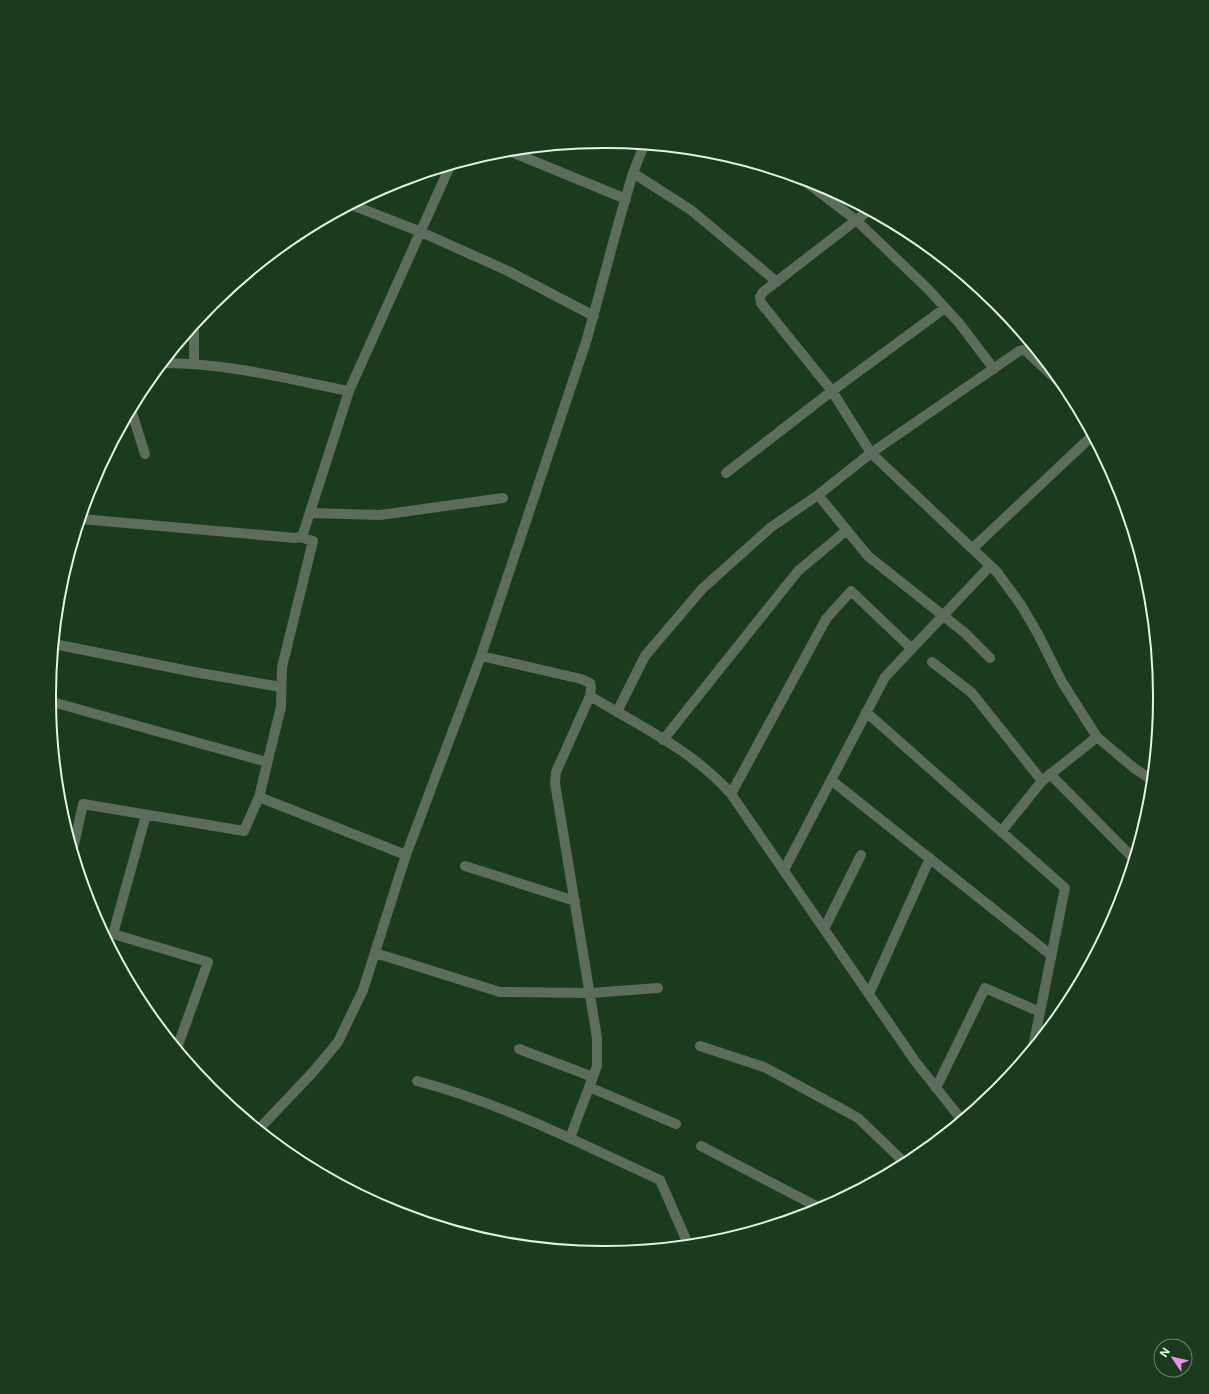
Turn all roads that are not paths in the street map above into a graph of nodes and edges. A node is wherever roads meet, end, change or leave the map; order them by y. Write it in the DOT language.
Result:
graph roads {
  1 [pos="642,150"];
  2 [pos="519,155"];
  3 [pos="447,172"];
  4 [pos="633,173"];
  5 [pos="820,193"];
  6 [pos="626,199"];
  7 [pos="358,207"];
  8 [pos="864,214"];
  9 [pos="856,220"];
  10 [pos="421,232"];
  11 [pos="777,282"];
  12 [pos="945,308"];
  13 [pos="594,316"];
  14 [pos="194,333"];
  15 [pos="169,363"];
  16 [pos="194,363"];
  17 [pos="994,369"];
  18 [pos="1044,369"];
  19 [pos="349,391"];
  20 [pos="832,391"];
  21 [pos="133,416"];
  22 [pos="1088,439"];
  23 [pos="872,453"];
  24 [pos="145,454"];
  25 [pos="726,473"];
  26 [pos="818,494"];
  27 [pos="503,498"];
  28 [pos="310,513"];
  29 [pos="86,518"];
  30 [pos="846,530"];
  31 [pos="300,537"];
  32 [pos="973,548"];
  33 [pos="990,566"];
  34 [pos="943,616"];
  35 [pos="59,645"];
  36 [pos="912,649"];
  37 [pos="481,656"];
  38 [pos="990,658"];
  39 [pos="932,662"];
  40 [pos="281,687"];
  41 [pos="590,696"];
  42 [pos="56,703"];
  43 [pos="617,712"];
  44 [pos="866,712"];
  45 [pos="1097,737"];
  46 [pos="663,740"];
  47 [pos="267,762"];
  48 [pos="1050,774"];
  49 [pos="1147,776"];
  50 [pos="831,780"];
  51 [pos="1042,781"];
  52 [pos="731,794"];
  53 [pos="259,797"];
  54 [pos="146,815"];
  55 [pos="1001,832"];
  56 [pos="75,839"];
  57 [pos="1129,854"];
  58 [pos="406,855"];
  59 [pos="861,855"];
  60 [pos="930,858"];
  61 [pos="465,866"];
  62 [pos="784,870"];
  63 [pos="575,901"];
  64 [pos="824,929"];
  65 [pos="375,953"];
  66 [pos="1051,955"];
  67 [pos="658,988"];
  68 [pos="591,993"];
  69 [pos="869,994"];
  70 [pos="1040,1012"];
  71 [pos="1035,1037"];
  72 [pos="179,1044"];
  73 [pos="700,1046"];
  74 [pos="519,1048"];
  75 [pos="593,1077"];
  76 [pos="417,1080"];
  77 [pos="589,1087"];
  78 [pos="936,1088"];
  79 [pos="959,1115"];
  80 [pos="676,1124"];
  81 [pos="263,1125"];
  82 [pos="570,1138"];
  83 [pos="701,1146"];
  84 [pos="900,1159"];
  85 [pos="813,1204"];
  86 [pos="686,1239"];
  1 -- 4 [label="street"];
  2 -- 6 [label="street"];
  3 -- 10 [label="street"];
  4 -- 6 [label="street"];
  4 -- 11 [label="street"];
  5 -- 9 [label="street"];
  6 -- 13 [label="street"];
  7 -- 10 [label="street"];
  8 -- 9 [label="street"];
  9 -- 11 [label="street"];
  9 -- 12 [label="street"];
  10 -- 13 [label="street"];
  10 -- 19 [label="street"];
  11 -- 20 [label="street"];
  12 -- 17 [label="street"];
  12 -- 20 [label="street"];
  13 -- 37 [label="street"];
  14 -- 16 [label="street"];
  15 -- 16 [label="street"];
  16 -- 19 [label="street"];
  17 -- 18 [label="street"];
  17 -- 23 [label="street"];
  19 -- 28 [label="street"];
  20 -- 23 [label="street"];
  20 -- 25 [label="street"];
  21 -- 24 [label="street"];
  22 -- 32 [label="street"];
  23 -- 26 [label="street"];
  23 -- 32 [label="street"];
  26 -- 30 [label="street"];
  26 -- 43 [label="street"];
  27 -- 28 [label="street"];
  28 -- 31 [label="street"];
  29 -- 31 [label="street"];
  30 -- 34 [label="street"];
  30 -- 46 [label="street"];
  31 -- 40 [label="street"];
  32 -- 33 [label="street"];
  33 -- 34 [label="street"];
  33 -- 45 [label="street"];
  34 -- 36 [label="street"];
  34 -- 38 [label="street"];
  35 -- 40 [label="street"];
  36 -- 44 [label="street"];
  36 -- 52 [label="street"];
  37 -- 41 [label="street"];
  37 -- 58 [label="street"];
  39 -- 51 [label="street"];
  40 -- 47 [label="street"];
  41 -- 43 [label="street"];
  41 -- 63 [label="street"];
  42 -- 47 [label="street"];
  43 -- 46 [label="street"];
  44 -- 50 [label="street"];
  44 -- 55 [label="street"];
  45 -- 48 [label="street"];
  45 -- 49 [label="street"];
  46 -- 52 [label="street"];
  47 -- 53 [label="street"];
  48 -- 51 [label="street"];
  48 -- 57 [label="street"];
  50 -- 60 [label="street"];
  50 -- 62 [label="street"];
  51 -- 55 [label="street"];
  52 -- 62 [label="street"];
  53 -- 54 [label="street"];
  53 -- 58 [label="street"];
  54 -- 56 [label="street"];
  54 -- 72 [label="street"];
  55 -- 66 [label="street"];
  58 -- 65 [label="street"];
  59 -- 64 [label="street"];
  60 -- 66 [label="street"];
  60 -- 69 [label="street"];
  61 -- 63 [label="street"];
  62 -- 64 [label="street"];
  63 -- 68 [label="street"];
  64 -- 69 [label="street"];
  65 -- 68 [label="street"];
  65 -- 81 [label="street"];
  66 -- 70 [label="street"];
  67 -- 68 [label="street"];
  68 -- 75 [label="street"];
  69 -- 78 [label="street"];
  70 -- 71 [label="street"];
  70 -- 78 [label="street"];
  73 -- 84 [label="street"];
  74 -- 75 [label="street"];
  75 -- 77 [label="street"];
  76 -- 82 [label="street"];
  77 -- 80 [label="street"];
  77 -- 82 [label="street"];
  78 -- 79 [label="street"];
  82 -- 86 [label="street"];
  83 -- 85 [label="street"];
}
